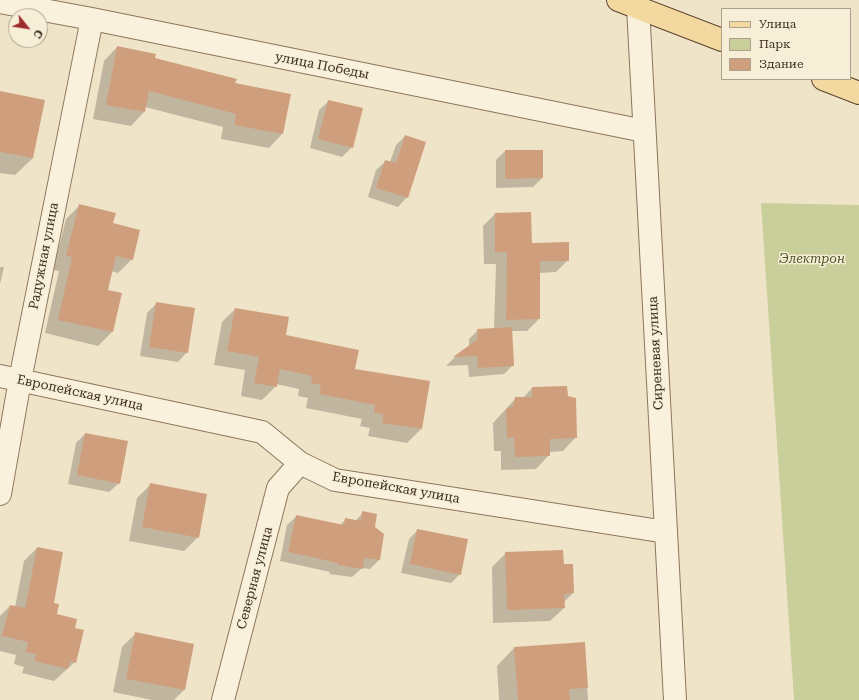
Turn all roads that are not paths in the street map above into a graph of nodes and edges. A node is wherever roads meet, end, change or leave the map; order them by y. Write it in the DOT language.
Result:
graph roads {
  1 [pos="0,2"];
  2 [pos="628,3"];
  3 [pos="92,19"];
  4 [pos="721,40"];
  5 [pos="826,80"];
  6 [pos="859,93"];
  7 [pos="644,131"];
  8 [pos="10,378"];
  9 [pos="300,463"];
  10 [pos="0,494"];
  11 [pos="666,532"];
  12 [pos="223,700"];
  13 [pos="675,700"];
  1 -- 3 [label="street, улица Победы"];
  2 -- 4 [label="main road"];
  2 -- 7 [label="street, Сиреневая улица"];
  3 -- 7 [label="street, улица Победы"];
  3 -- 8 [label="street, Радужная улица"];
  5 -- 6 [label="main road"];
  7 -- 11 [label="street, Сиреневая улица"];
  8 -- 9 [label="street, Европейская улица"];
  8 -- 10 [label="street, Радужная улица"];
  9 -- 11 [label="street, Европейская улица"];
  9 -- 12 [label="street, Северная улица"];
  11 -- 13 [label="street, Сиреневая улица"];
}
